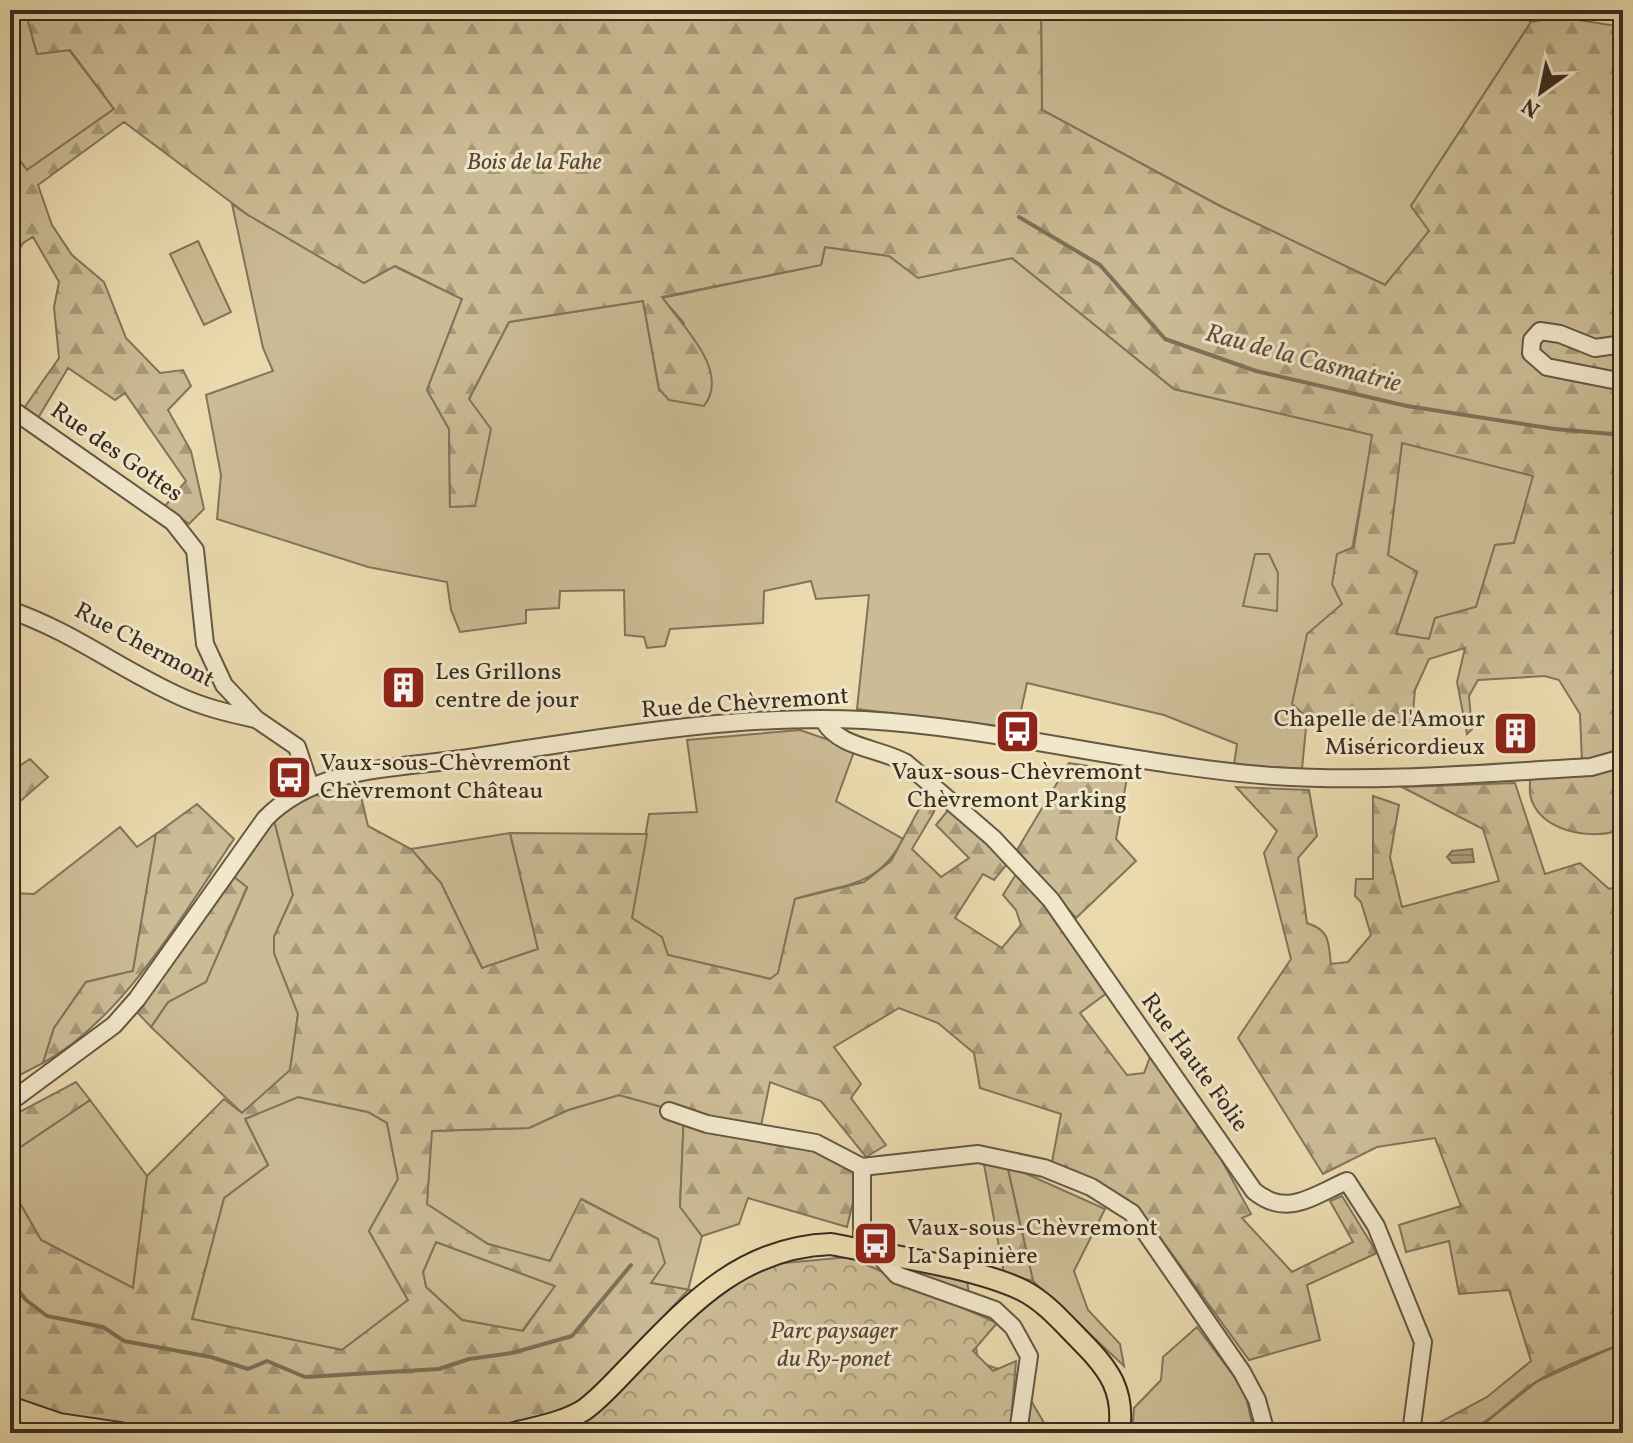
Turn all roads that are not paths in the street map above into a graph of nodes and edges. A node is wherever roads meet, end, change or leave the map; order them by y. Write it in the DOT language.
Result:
graph roads {
  1 [pos="1623,344"];
  2 [pos="1623,382"];
  3 [pos="10,408"];
  4 [pos="10,610"];
  5 [pos="256,719"];
  6 [pos="824,721"];
  7 [pos="1623,758"];
  8 [pos="310,786"];
  9 [pos="10,1102"];
  10 [pos="669,1111"];
  11 [pos="862,1167"];
  12 [pos="870,1252"];
  13 [pos="10,1407"];
  14 [pos="10,1428"];
  15 [pos="19,1433"];
  16 [pos="120,1433"];
  17 [pos="514,1433"];
  18 [pos="1018,1433"];
  19 [pos="1119,1433"];
  20 [pos="1266,1433"];
  21 [pos="1411,1433"];
  1 -- 2 [label="street"];
  3 -- 5 [label="street, Rue des Gottes"];
  4 -- 5 [label="street, Rue Chermont"];
  5 -- 8 [label="street, Rue des Gottes"];
  6 -- 7 [label="street, Rue de Chèvremont"];
  6 -- 8 [label="street, Rue de Chèvremont"];
  6 -- 21 [label="street, Rue Haute Folie"];
  8 -- 9 [label="street, Rue de Chèvremont"];
  10 -- 11 [label="street"];
  11 -- 12 [label="street"];
  11 -- 20 [label="street"];
  12 -- 17 [label="main road"];
  12 -- 18 [label="street"];
  12 -- 19 [label="main road"];
  13 -- 16 [label="main road"];
  14 -- 15 [label="street"];
}
